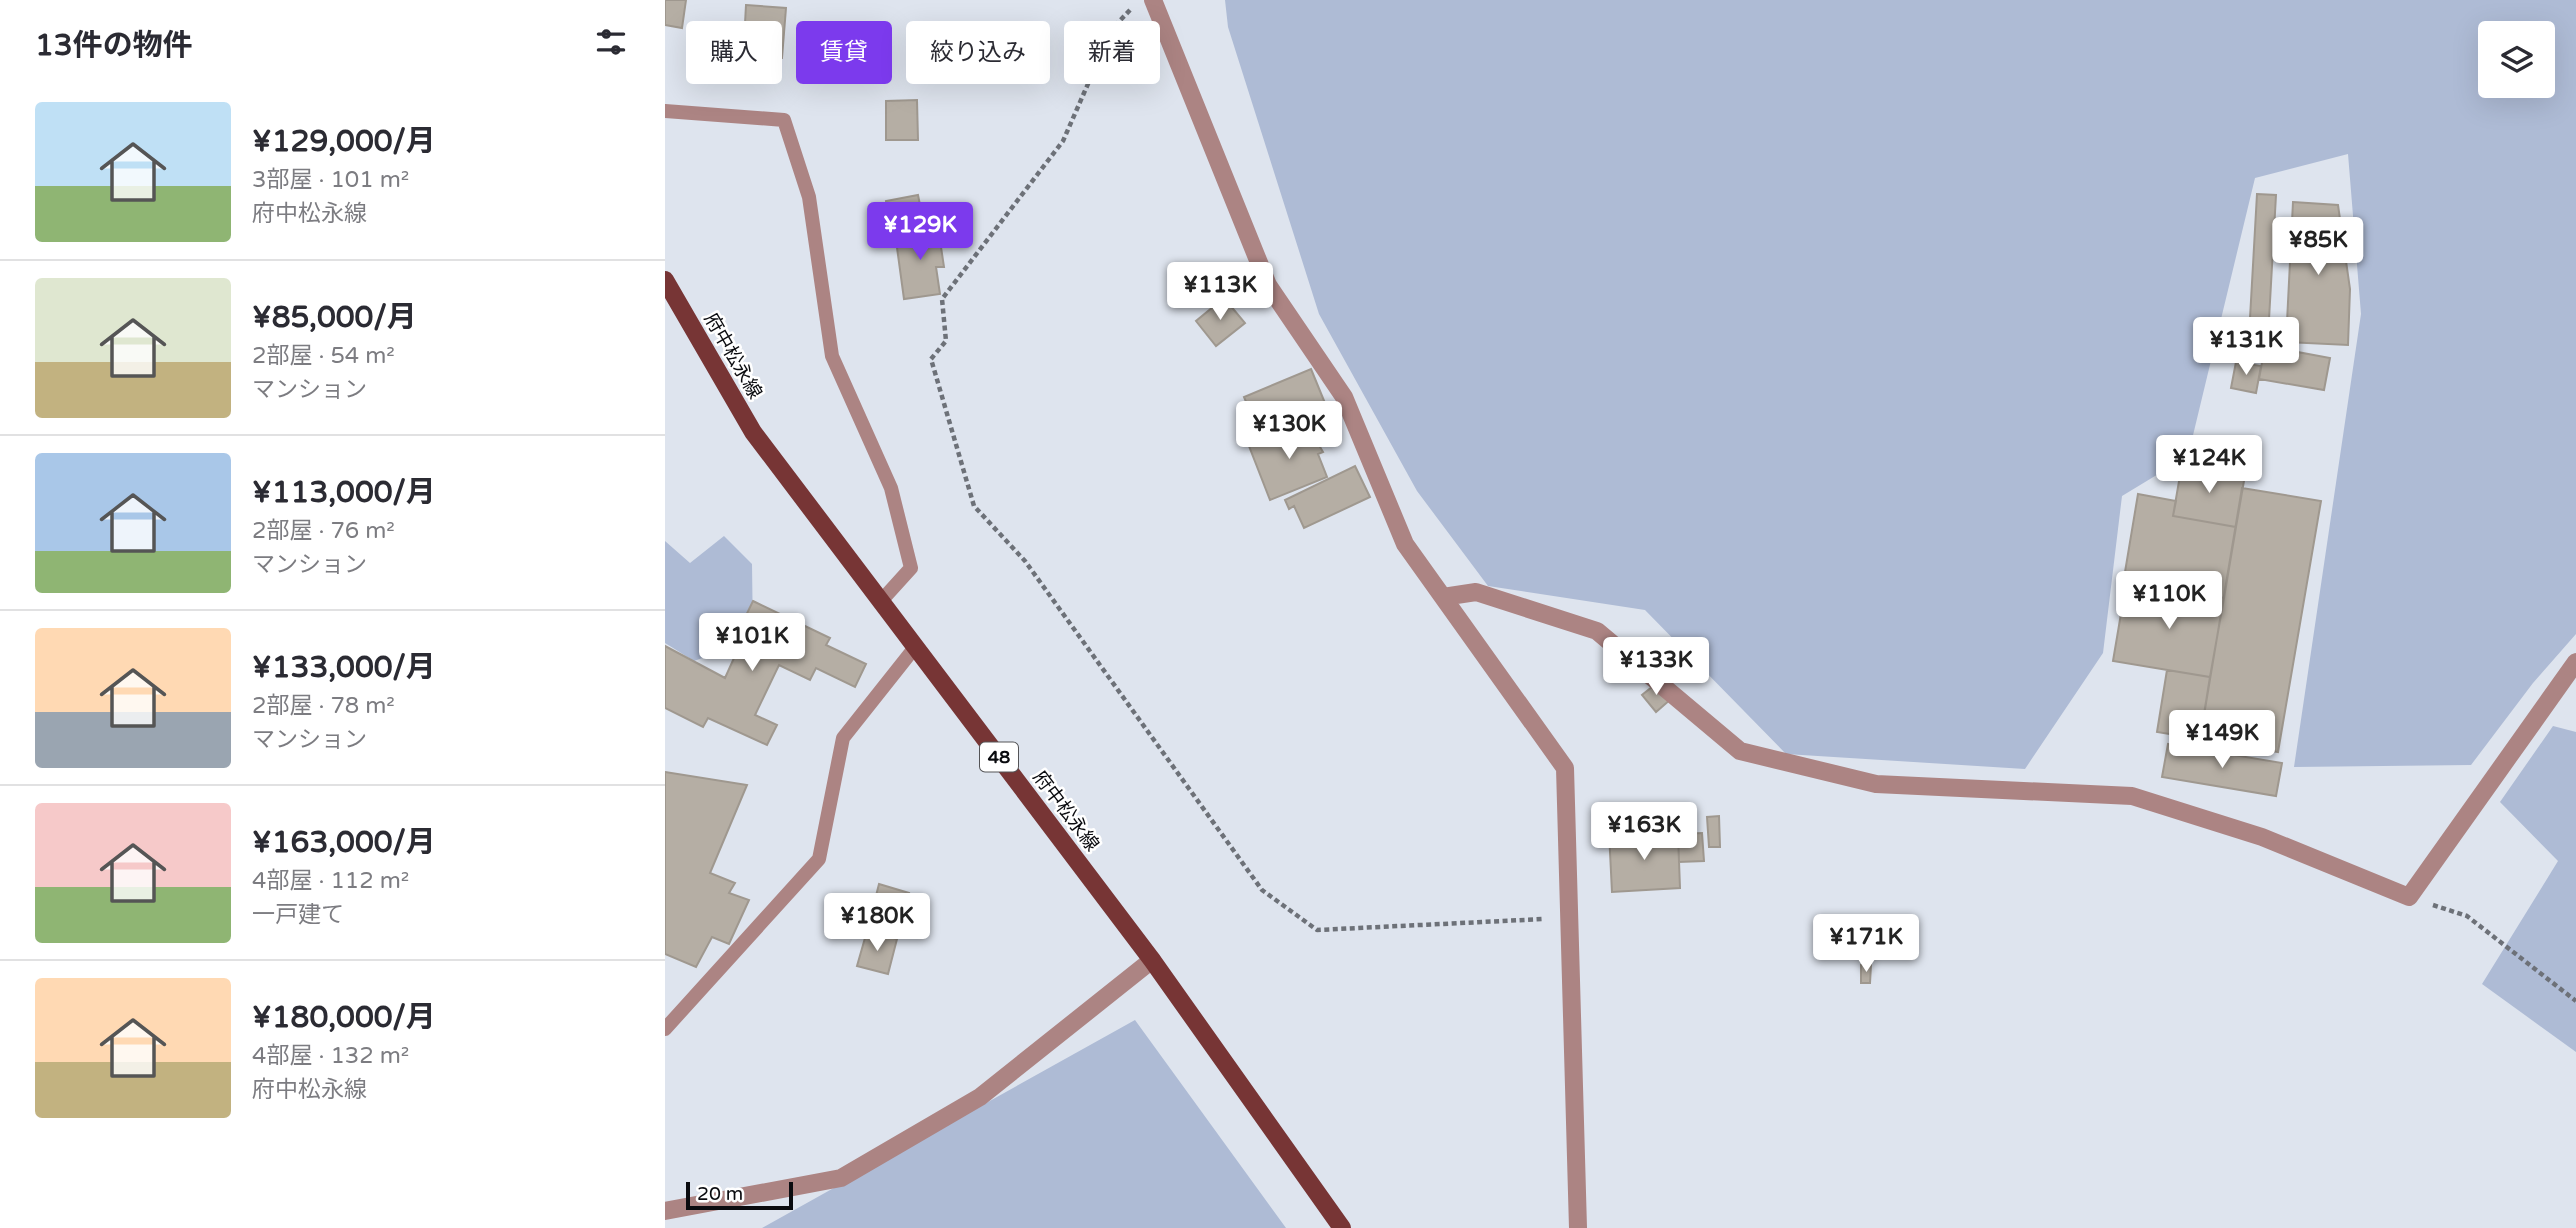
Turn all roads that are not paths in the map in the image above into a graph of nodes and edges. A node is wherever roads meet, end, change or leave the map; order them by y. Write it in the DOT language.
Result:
graph roads {
  1 [pos="1153,0"];
  2 [pos="665,111"];
  3 [pos="665,280"];
  4 [pos="1443,597"];
  5 [pos="882,600"];
  6 [pos="916,646"];
  7 [pos="2576,662"];
  8 [pos="1152,960"];
  9 [pos="665,1029"];
  10 [pos="665,1212"];
  11 [pos="1342,1228"];
  12 [pos="1579,1228"];
  1 -- 4 [label="street"];
  2 -- 5 [label="lane"];
  3 -- 5 [label="main road, 府中松永線 / 48"];
  4 -- 7 [label="street"];
  4 -- 12 [label="street"];
  5 -- 6 [label="main road, 府中松永線 / 48"];
  6 -- 8 [label="main road, 府中松永線 / 48"];
  6 -- 9 [label="lane"];
  8 -- 10 [label="street"];
  8 -- 11 [label="main road, 府中松永線 / 48"];
}
